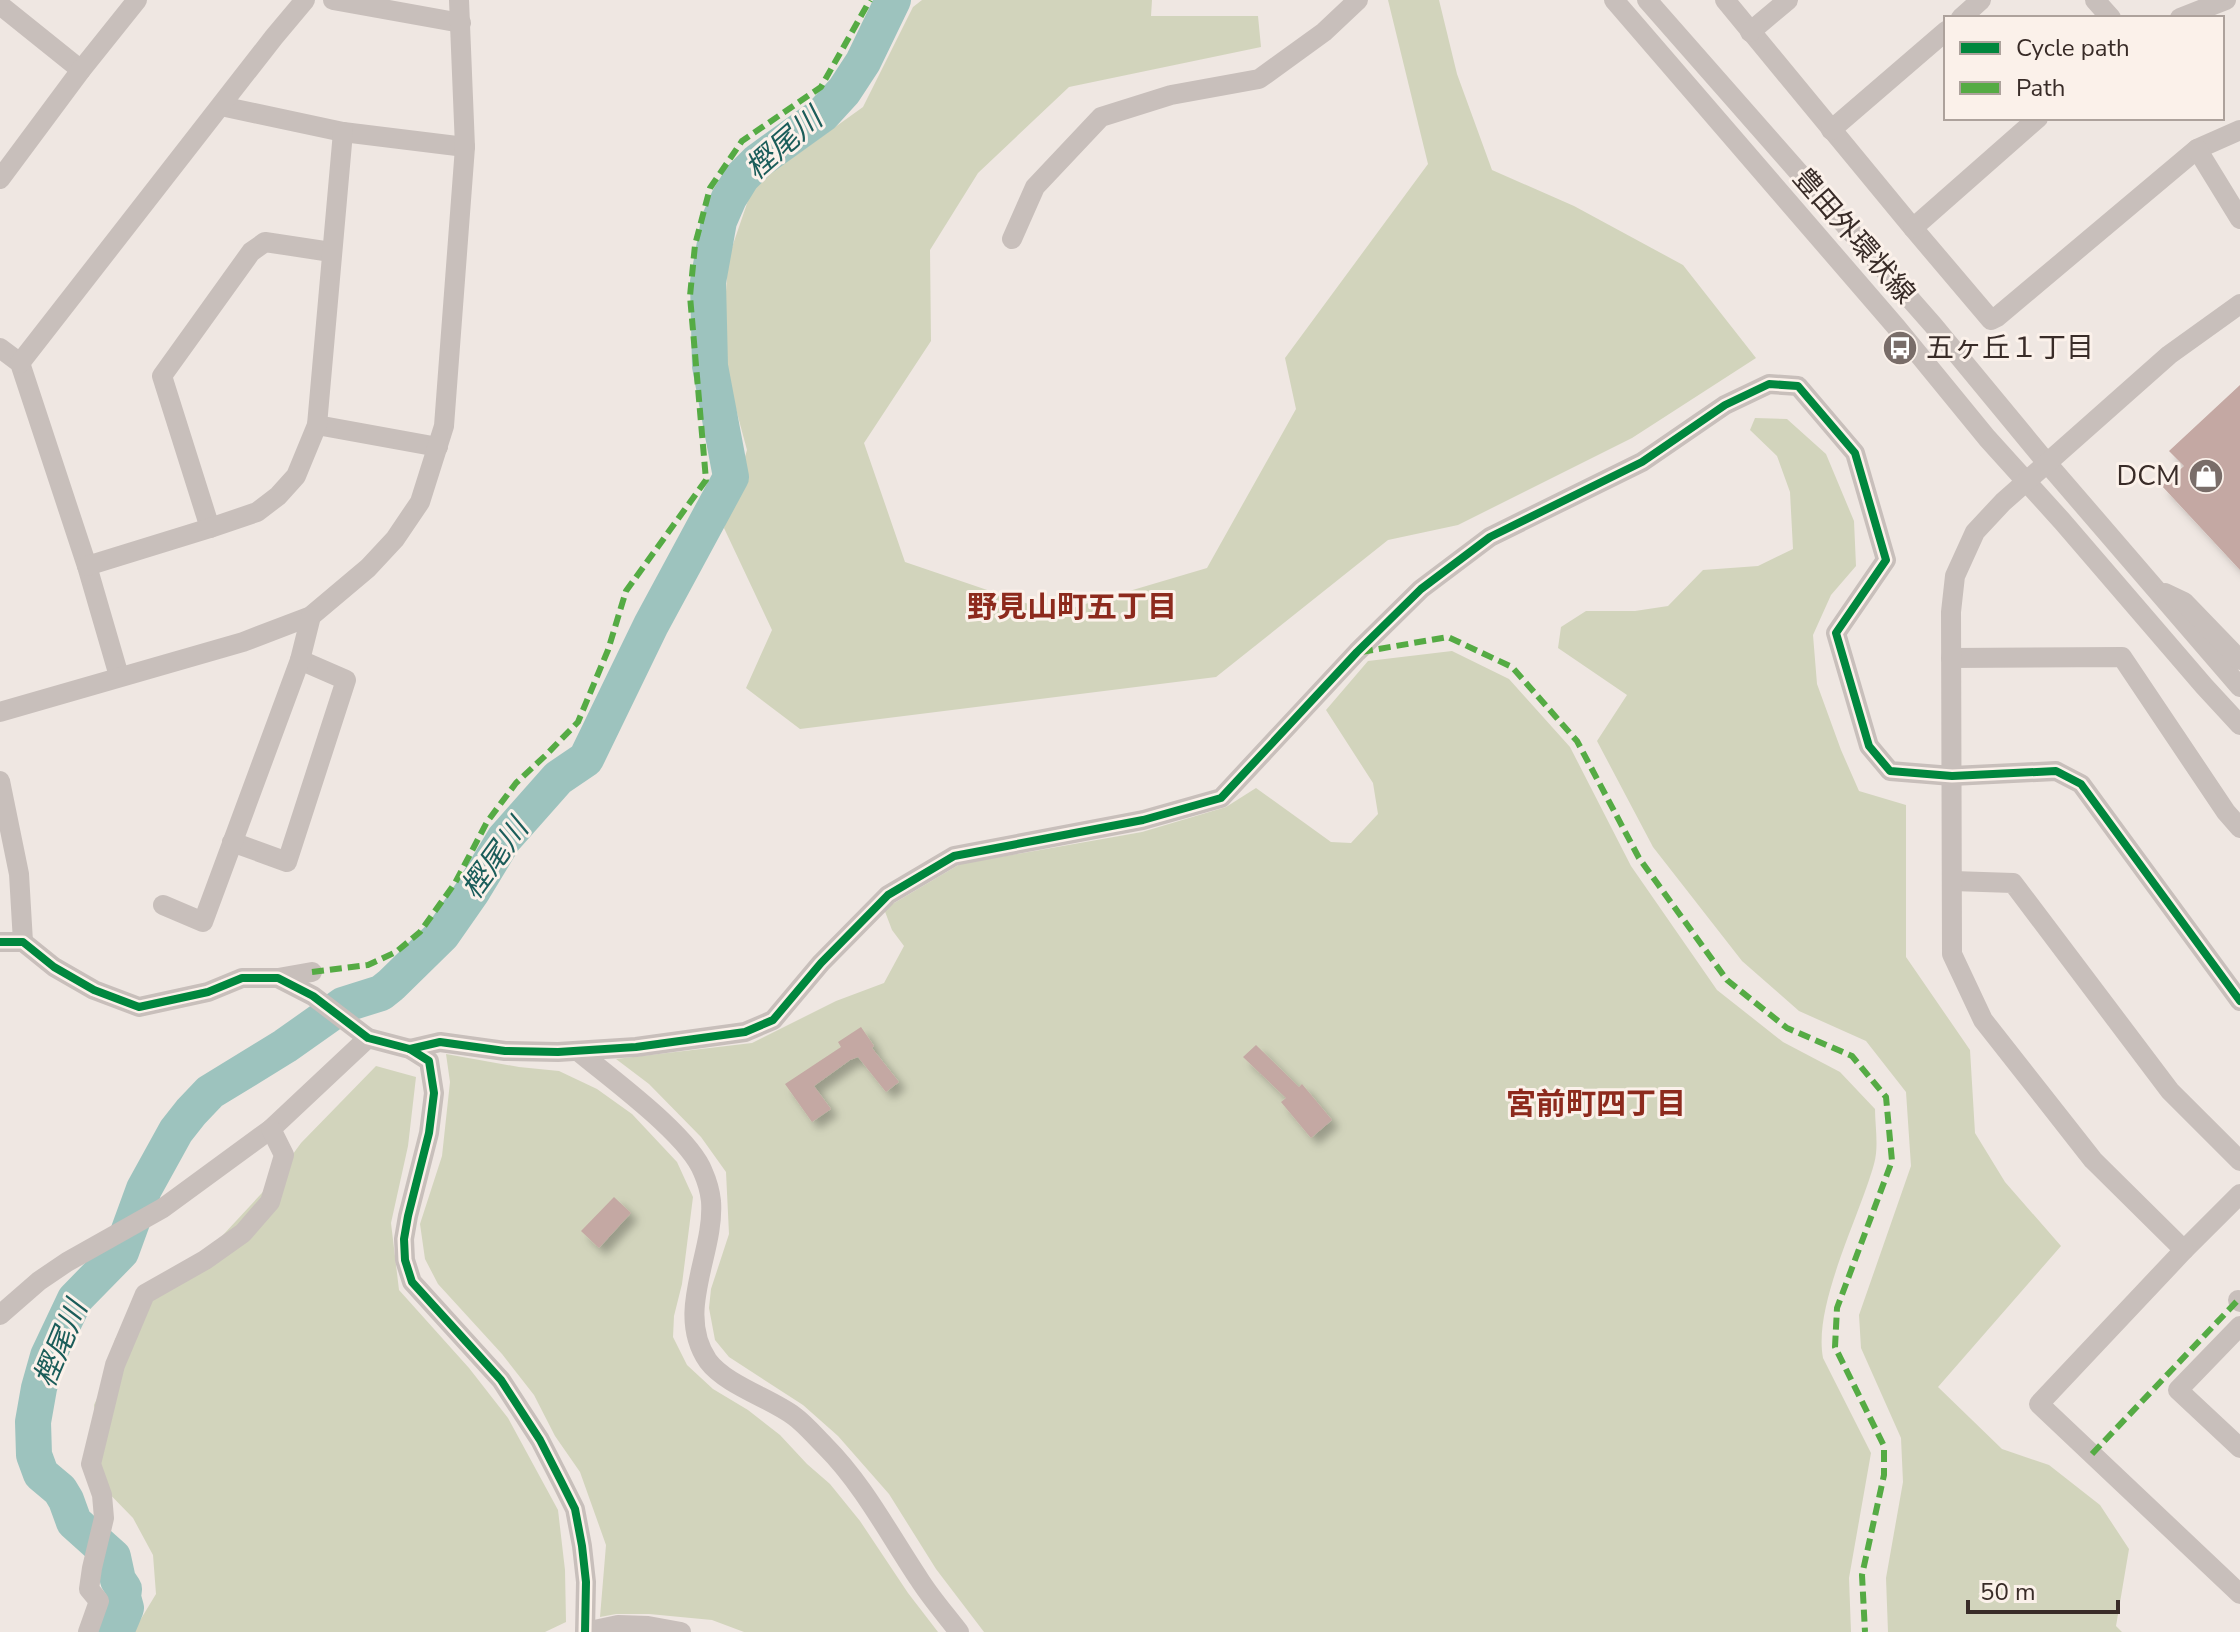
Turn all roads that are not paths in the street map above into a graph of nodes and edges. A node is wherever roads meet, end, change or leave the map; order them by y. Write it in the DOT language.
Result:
graph roads {
  1 [pos="137,0"];
  2 [pos="305,0"];
  3 [pos="333,0"];
  4 [pos="459,0"];
  5 [pos="1358,0"];
  6 [pos="1614,0"];
  7 [pos="1647,0"];
  8 [pos="1725,0"];
  9 [pos="1788,0"];
  10 [pos="1981,0"];
  11 [pos="2095,0"];
  12 [pos="2226,0"];
  13 [pos="0,5"];
  14 [pos="1963,16"];
  15 [pos="2109,16"];
  16 [pos="2185,16"];
  17 [pos="461,23"];
  18 [pos="1750,32"];
  19 [pos="1944,33"];
  20 [pos="81,70"];
  21 [pos="221,106"];
  22 [pos="2036,120"];
  23 [pos="1831,130"];
  24 [pos="2240,130"];
  25 [pos="343,132"];
  26 [pos="465,147"];
  27 [pos="2197,149"];
  28 [pos="0,179"];
  29 [pos="2240,219"];
  30 [pos="1913,228"];
  31 [pos="1012,239"];
  32 [pos="331,252"];
  33 [pos="2240,304"];
  34 [pos="0,348"];
  35 [pos="20,363"];
  36 [pos="317,425"];
  37 [pos="438,447"];
  38 [pos="2047,463"];
  39 [pos="2026,481"];
  40 [pos="210,528"];
  41 [pos="87,566"];
  42 [pos="2155,588"];
  43 [pos="311,616"];
  44 [pos="1951,658"];
  45 [pos="300,660"];
  46 [pos="2240,660"];
  47 [pos="119,676"];
  48 [pos="2240,687"];
  49 [pos="0,712"];
  50 [pos="2240,725"];
  51 [pos="1952,776"];
  52 [pos="0,781"];
  53 [pos="2240,828"];
  54 [pos="232,842"];
  55 [pos="9,875"];
  56 [pos="1953,881"];
  57 [pos="163,905"];
  58 [pos="0,942"];
  59 [pos="23,942"];
  60 [pos="312,972"];
  61 [pos="278,978"];
  62 [pos="2240,1001"];
  63 [pos="368,1038"];
  64 [pos="410,1049"];
  65 [pos="578,1051"];
  66 [pos="271,1129"];
  67 [pos="2240,1161"];
  68 [pos="2240,1194"];
  69 [pos="2184,1250"];
  70 [pos="0,1315"];
  71 [pos="2240,1326"];
  72 [pos="2240,1448"];
  73 [pos="2240,1594"];
  74 [pos="88,1632"];
  75 [pos="585,1632"];
  76 [pos="681,1632"];
  77 [pos="959,1632"];
  1 -- 20 [label="street"];
  2 -- 21 [label="street"];
  3 -- 17 [label="street"];
  4 -- 17 [label="street"];
  5 -- 31 [label="street"];
  6 -- 39 [label="street, 豊田外環状線"];
  7 -- 38 [label="street, 豊田外環状線"];
  8 -- 18 [label="street"];
  9 -- 18 [label="street"];
  10 -- 14 [label="street"];
  11 -- 15 [label="street"];
  12 -- 16 [label="street"];
  13 -- 20 [label="street"];
  17 -- 26 [label="street"];
  18 -- 23 [label="street"];
  19 -- 23 [label="street"];
  20 -- 28 [label="street"];
  21 -- 25 [label="street"];
  21 -- 35 [label="street"];
  22 -- 30 [label="street"];
  23 -- 30 [label="street"];
  24 -- 27 [label="street"];
  25 -- 26 [label="street"];
  25 -- 32 [label="street"];
  26 -- 37 [label="street"];
  27 -- 29 [label="street"];
  27 -- 30 [label="street"];
  32 -- 36 [label="street"];
  32 -- 40 [label="street"];
  33 -- 38 [label="street"];
  34 -- 35 [label="street"];
  35 -- 41 [label="street"];
  36 -- 37 [label="street"];
  36 -- 40 [label="street"];
  37 -- 43 [label="street"];
  38 -- 39 [label="street"];
  38 -- 42 [label="street, 豊田外環状線"];
  39 -- 44 [label="street"];
  39 -- 50 [label="street, 豊田外環状線"];
  40 -- 41 [label="street"];
  41 -- 47 [label="street"];
  42 -- 46 [label="street"];
  42 -- 48 [label="street, 豊田外環状線"];
  43 -- 45 [label="street"];
  43 -- 47 [label="street"];
  44 -- 51 [label="street"];
  44 -- 53 [label="street"];
  45 -- 54 [label="street"];
  45 -- 54 [label="street"];
  47 -- 49 [label="street"];
  51 -- 56 [label="street"];
  51 -- 62 [label="street"];
  51 -- 65 [label="street"];
  52 -- 55 [label="street"];
  54 -- 57 [label="street"];
  55 -- 59 [label="street"];
  56 -- 67 [label="street"];
  56 -- 69 [label="street"];
  58 -- 59 [label="street"];
  59 -- 61 [label="street"];
  60 -- 61 [label="street"];
  61 -- 63 [label="street"];
  63 -- 64 [label="street"];
  63 -- 66 [label="street"];
  64 -- 65 [label="street"];
  64 -- 75 [label="street"];
  65 -- 77 [label="street"];
  66 -- 70 [label="street"];
  66 -- 74 [label="street"];
  68 -- 69 [label="street"];
  69 -- 73 [label="street"];
  71 -- 72 [label="street"];
  75 -- 76 [label="street"];
}
